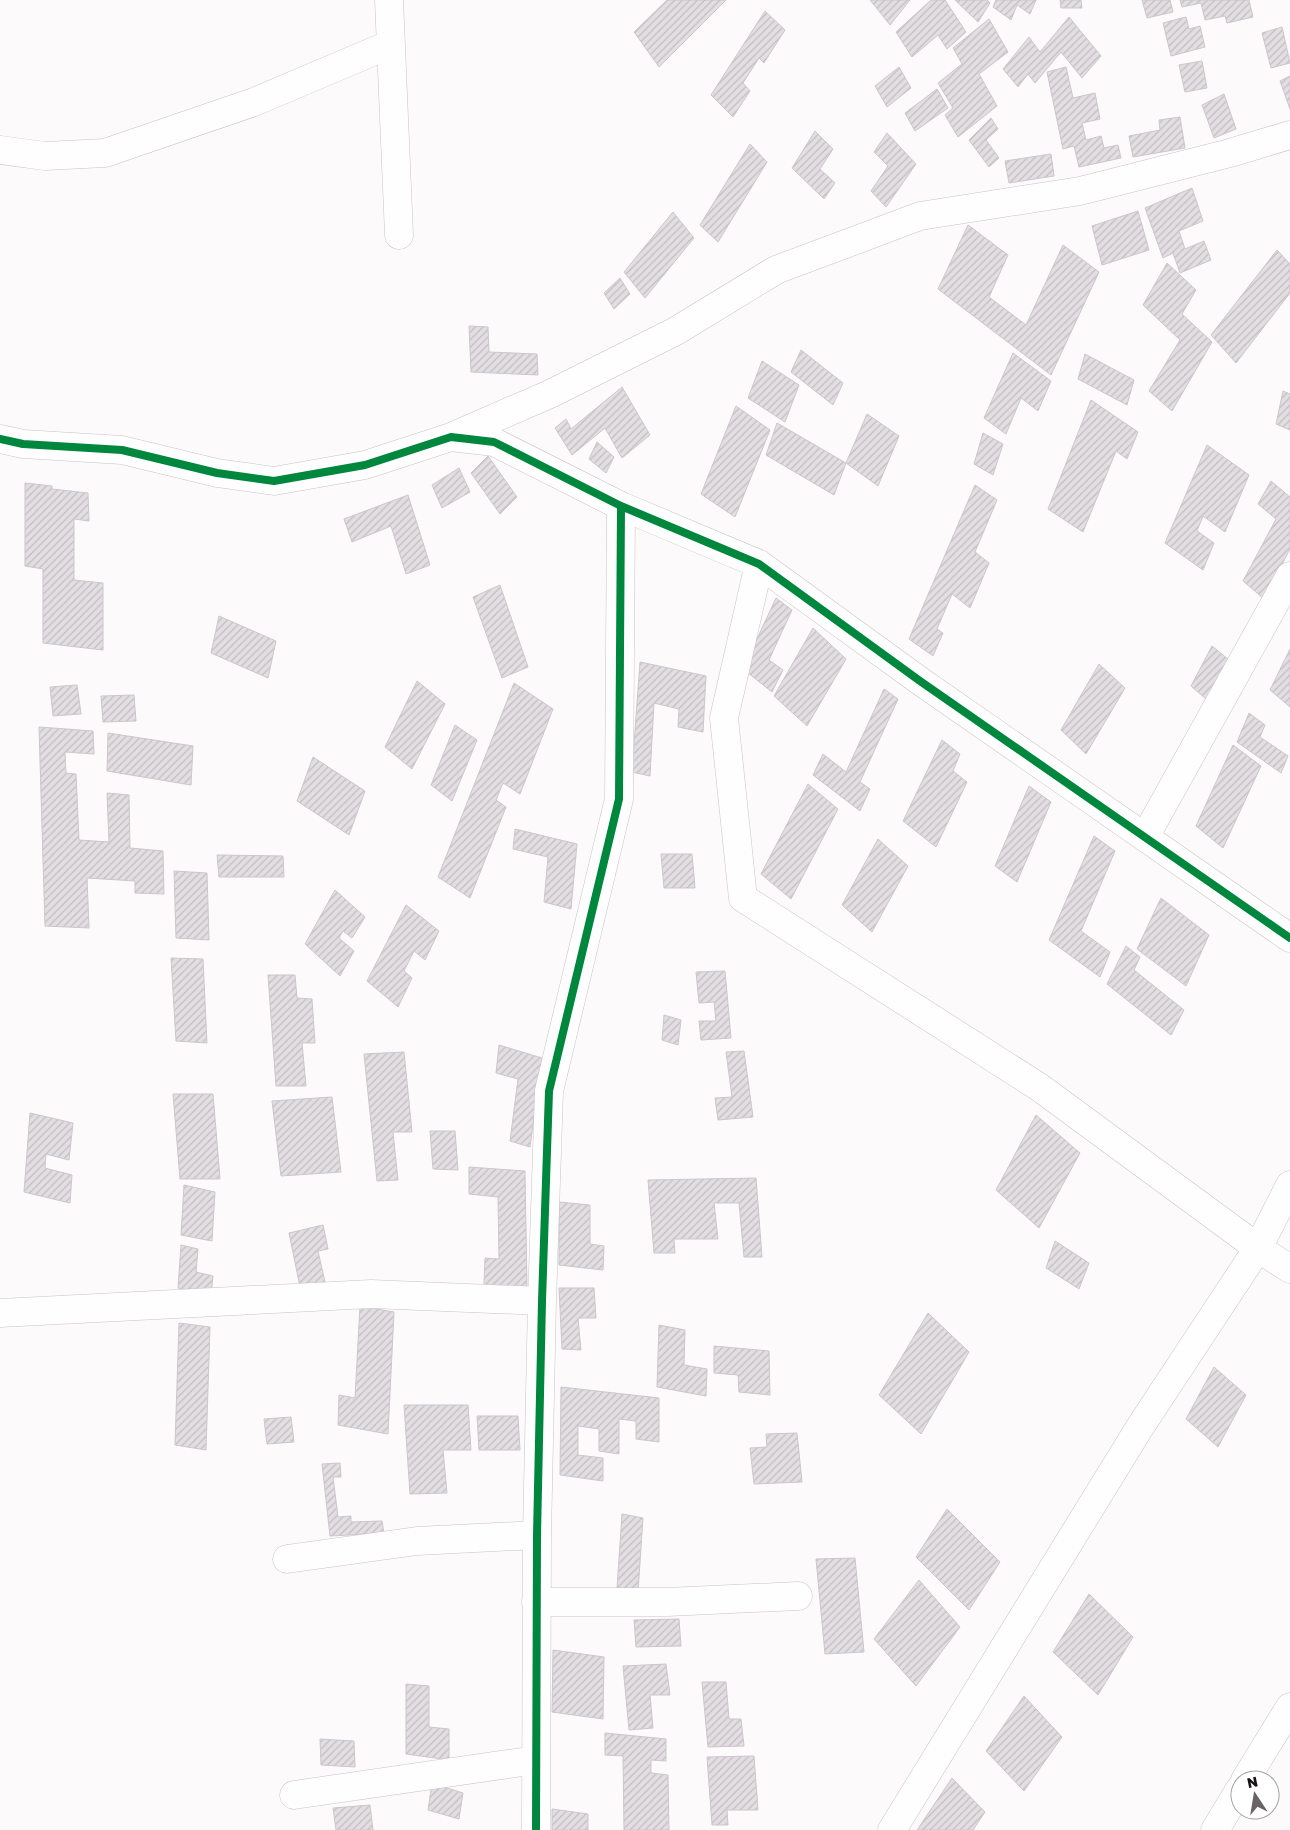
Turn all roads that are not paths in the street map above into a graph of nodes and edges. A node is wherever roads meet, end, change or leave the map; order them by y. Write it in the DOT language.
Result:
graph roads {
  1 [pos="388,0"];
  2 [pos="390,44"];
  3 [pos="1290,135"];
  4 [pos="0,150"];
  5 [pos="399,235"];
  6 [pos="451,437"];
  7 [pos="0,439"];
  8 [pos="621,506"];
  9 [pos="759,564"];
  10 [pos="1290,576"];
  11 [pos="1145,837"];
  12 [pos="1290,938"];
  13 [pos="1290,1185"];
  14 [pos="1258,1248"];
  15 [pos="1290,1269"];
  16 [pos="542,1301"];
  17 [pos="0,1313"];
  18 [pos="537,1535"];
  19 [pos="286,1559"];
  20 [pos="798,1596"];
  21 [pos="536,1602"];
  22 [pos="1290,1707"];
  23 [pos="536,1760"];
  24 [pos="1251,1770"];
  25 [pos="294,1795"];
  26 [pos="1230,1805"];
  27 [pos="536,1830"];
  28 [pos="892,1830"];
  29 [pos="1215,1830"];
  1 -- 2 [label="street"];
  2 -- 4 [label="street"];
  2 -- 5 [label="street"];
  3 -- 6 [label="street"];
  6 -- 7 [label="street"];
  6 -- 8 [label="street"];
  8 -- 9 [label="street"];
  8 -- 16 [label="street"];
  9 -- 11 [label="street"];
  9 -- 14 [label="street"];
  10 -- 11 [label="street"];
  11 -- 12 [label="street"];
  13 -- 14 [label="street"];
  14 -- 15 [label="street"];
  14 -- 28 [label="street"];
  16 -- 17 [label="street"];
  16 -- 18 [label="street"];
  18 -- 19 [label="street"];
  18 -- 21 [label="street"];
  20 -- 21 [label="street"];
  21 -- 23 [label="street"];
  22 -- 24 [label="street"];
  23 -- 25 [label="street"];
  23 -- 27 [label="street"];
  26 -- 29 [label="street"];
}
